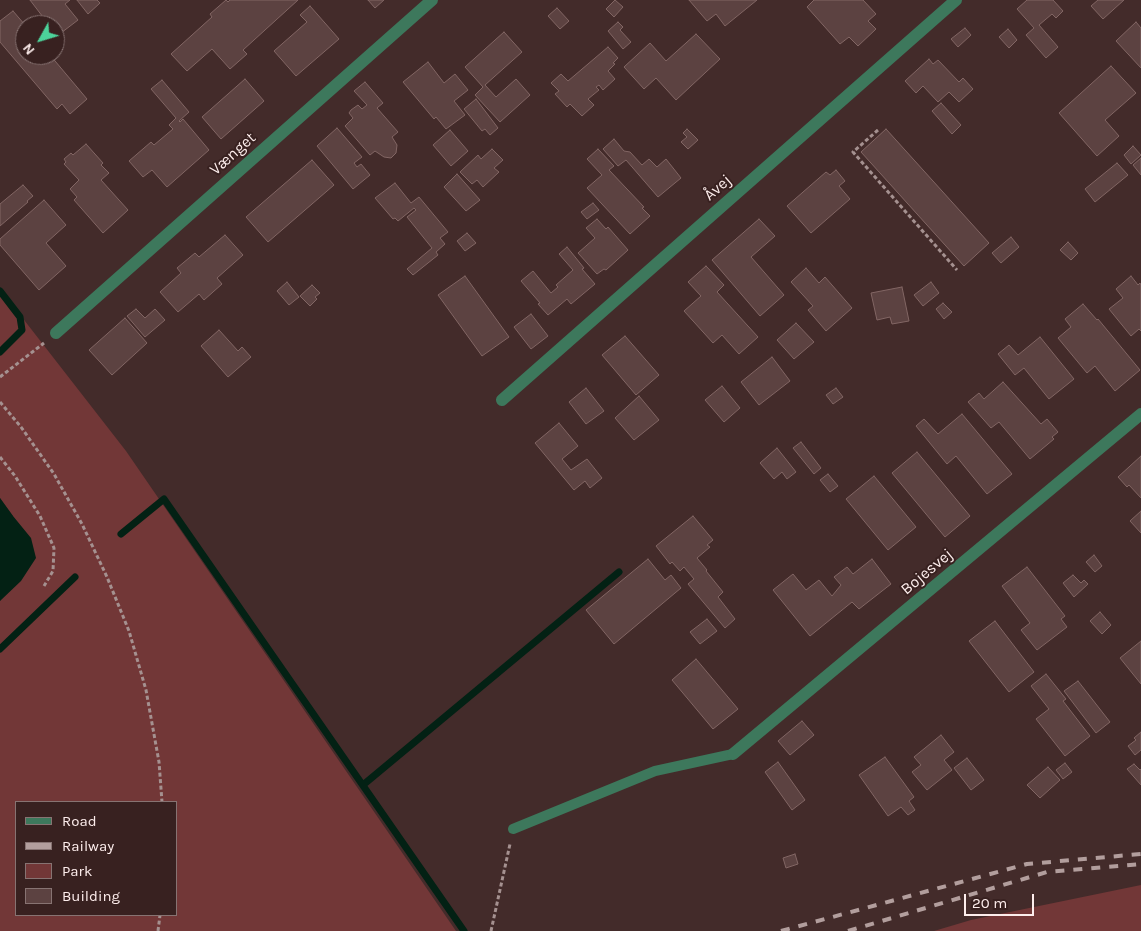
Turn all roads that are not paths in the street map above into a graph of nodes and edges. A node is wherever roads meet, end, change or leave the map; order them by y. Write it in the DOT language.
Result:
graph roads {
  1 [pos="432,0"];
  2 [pos="956,0"];
  3 [pos="56,333"];
  4 [pos="502,400"];
  5 [pos="1141,414"];
  6 [pos="733,754"];
  7 [pos="513,829"];
  1 -- 3 [label="street, Vænget"];
  2 -- 4 [label="street, Åvej"];
  5 -- 6 [label="street, Bojesvej"];
  6 -- 7 [label="lane"];
}
